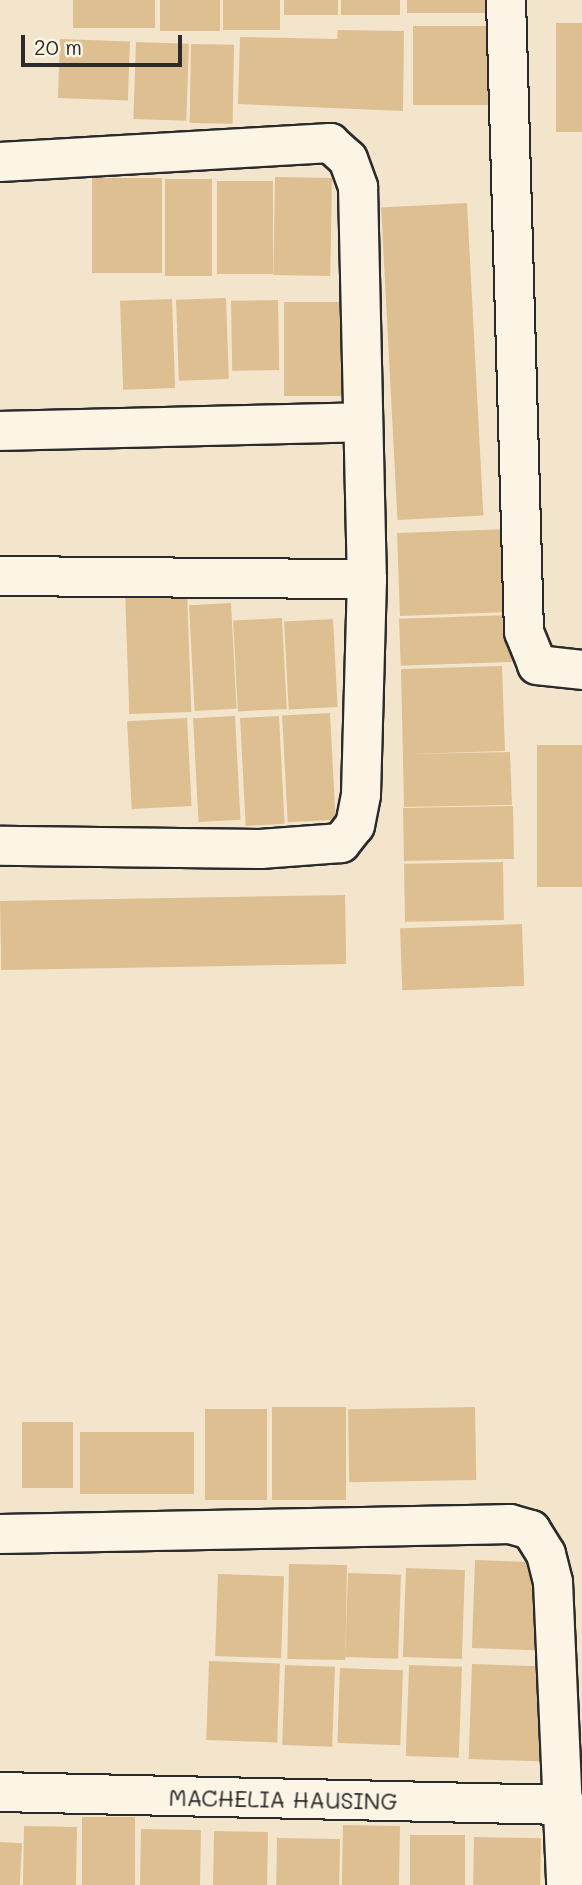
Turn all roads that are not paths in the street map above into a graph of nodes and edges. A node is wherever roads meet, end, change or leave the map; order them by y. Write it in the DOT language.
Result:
graph roads {
  1 [pos="506,0"];
  2 [pos="0,162"];
  3 [pos="363,422"];
  4 [pos="0,431"];
  5 [pos="0,576"];
  6 [pos="367,579"];
  7 [pos="582,670"];
  8 [pos="0,846"];
  9 [pos="0,1534"];
  10 [pos="0,1792"];
  11 [pos="566,1805"];
  12 [pos="566,1885"];
  1 -- 7 [label="street"];
  2 -- 3 [label="street"];
  3 -- 4 [label="street"];
  3 -- 6 [label="street"];
  5 -- 6 [label="street"];
  6 -- 8 [label="street"];
  9 -- 11 [label="street"];
  10 -- 11 [label="street, MACHELIA HAUSING"];
  11 -- 12 [label="street"];
}
